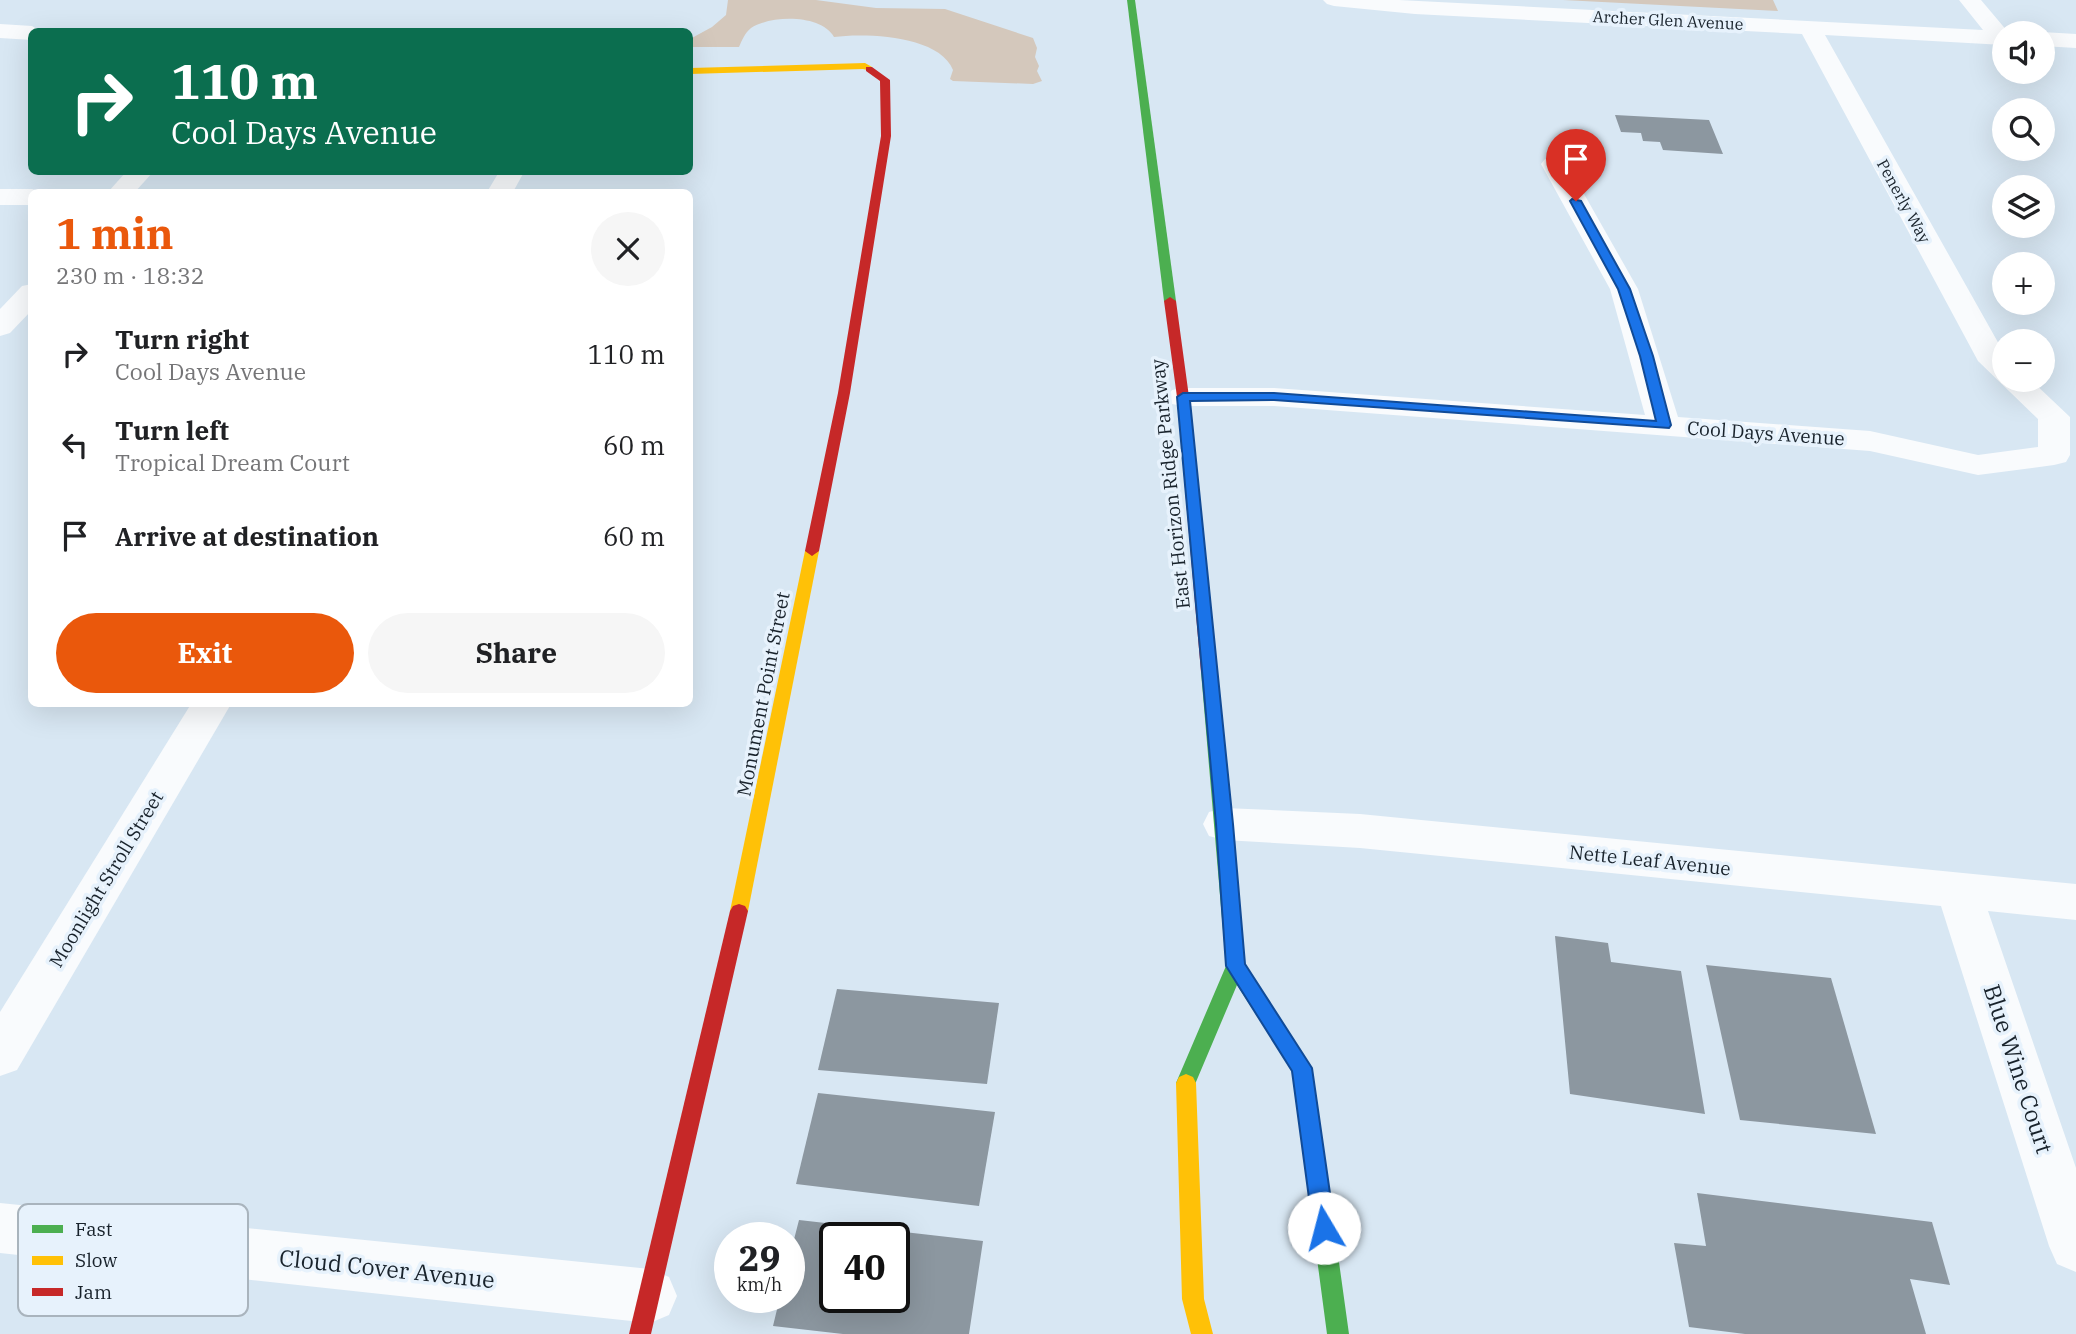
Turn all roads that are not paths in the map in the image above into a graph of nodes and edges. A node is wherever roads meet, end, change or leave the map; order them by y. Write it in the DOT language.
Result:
graph roads {
  1 [pos="1131,0"];
  2 [pos="1334,0"];
  3 [pos="1970,0"];
  4 [pos="1992,25"];
  5 [pos="1809,27"];
  6 [pos="0,31"];
  7 [pos="28,33"];
  8 [pos="1992,36"];
  9 [pos="2055,40"];
  10 [pos="2076,41"];
  11 [pos="693,71"];
  12 [pos="1554,163"];
  13 [pos="137,175"];
  14 [pos="124,189"];
  15 [pos="0,197"];
  16 [pos="28,197"];
  17 [pos="28,296"];
  18 [pos="0,327"];
  19 [pos="1992,359"];
  20 [pos="2026,392"];
  21 [pos="1183,397"];
  22 [pos="1664,425"];
  23 [pos="209,707"];
  24 [pos="1224,824"];
  25 [pos="1959,892"];
  26 [pos="2076,902"];
  27 [pos="1235,966"];
  28 [pos="0,1055"];
  29 [pos="0,1228"];
  30 [pos="18,1230"];
  31 [pos="2076,1246"];
  32 [pos="248,1261"];
  33 [pos="645,1315"];
  34 [pos="1202,1334"];
  35 [pos="1338,1334"];
  1 -- 21 [label="street, East Horizon Ridge Parkway"];
  2 -- 5 [label="street, Archer Glen Avenue"];
  3 -- 4 [label="street"];
  5 -- 8 [label="street, Archer Glen Avenue"];
  5 -- 19 [label="street, Penerly Way"];
  6 -- 7 [label="street"];
  9 -- 10 [label="street"];
  11 -- 33 [label="street, Monument Point Street"];
  12 -- 22 [label="street"];
  13 -- 14 [label="street"];
  15 -- 16 [label="street"];
  17 -- 18 [label="street"];
  20 -- 22 [label="street, Cool Days Avenue"];
  21 -- 22 [label="street, Cool Days Avenue"];
  21 -- 24 [label="street, East Horizon Ridge Parkway"];
  23 -- 28 [label="street, Moonlight Stroll Street"];
  24 -- 25 [label="street, Nette Leaf Avenue"];
  24 -- 27 [label="street, East Horizon Ridge Parkway"];
  25 -- 26 [label="street, Nette Leaf Avenue"];
  25 -- 31 [label="street, Blue Wine Court"];
  27 -- 34 [label="street, East Horizon Ridge Parkway"];
  27 -- 35 [label="street, East Horizon Ridge Parkway"];
  29 -- 30 [label="street, Cloud Cover Avenue"];
  32 -- 33 [label="street, Cloud Cover Avenue"];
}
